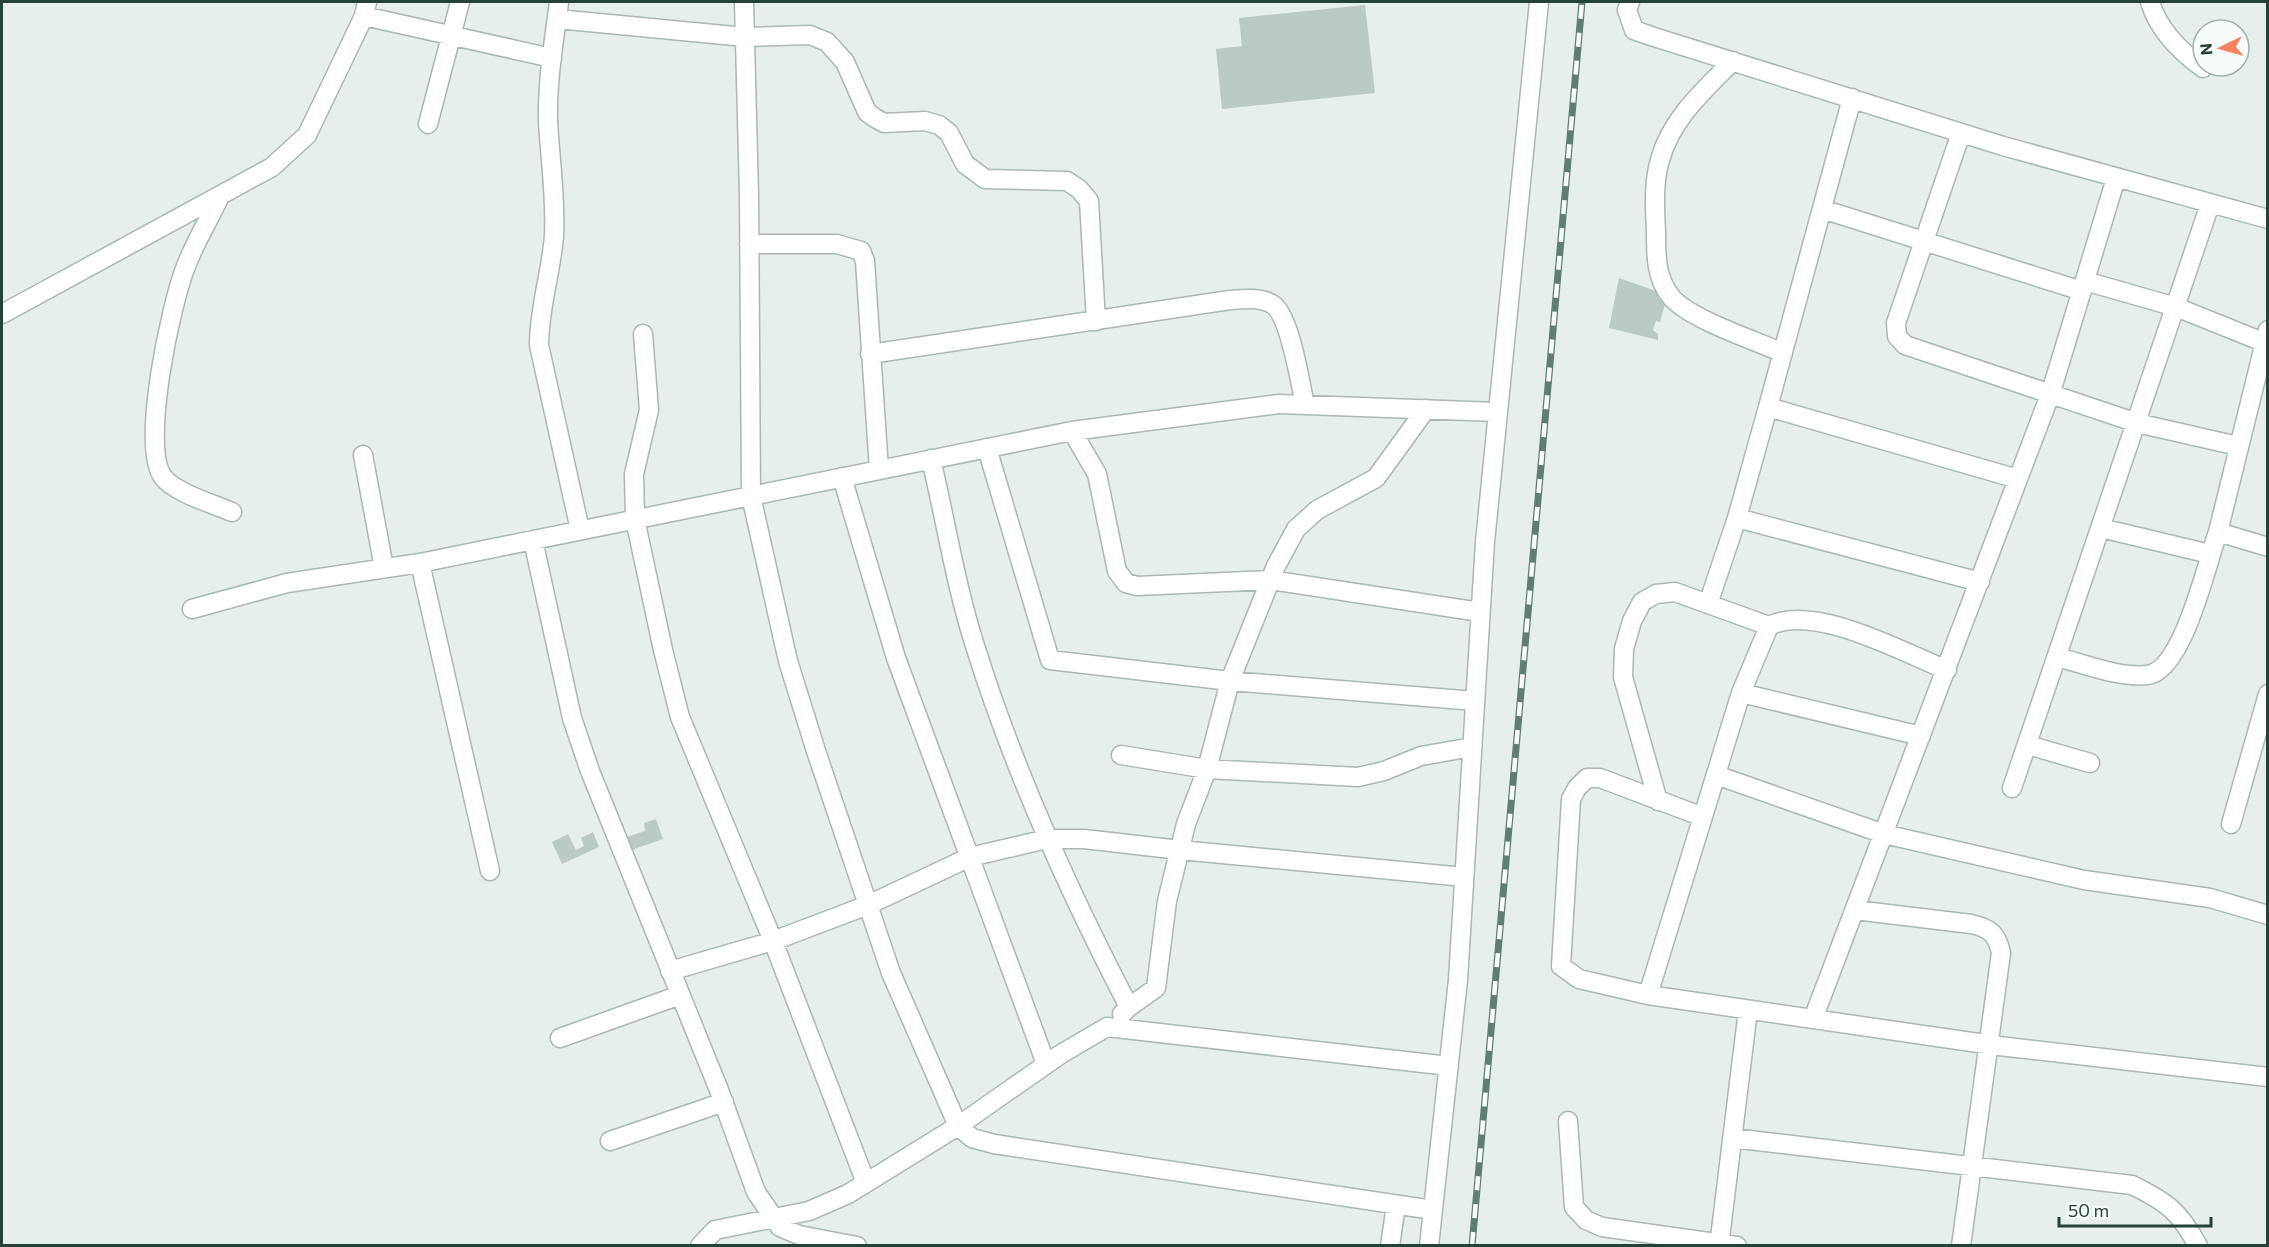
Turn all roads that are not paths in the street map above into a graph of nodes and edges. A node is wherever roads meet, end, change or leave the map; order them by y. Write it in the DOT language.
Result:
graph roads {
  1 [pos="460,2"];
  2 [pos="744,2"];
  3 [pos="1539,2"];
  4 [pos="1630,2"];
  5 [pos="2150,2"];
  6 [pos="366,9"];
  7 [pos="558,10"];
  8 [pos="451,36"];
  9 [pos="745,37"];
  10 [pos="552,58"];
  11 [pos="2191,59"];
  12 [pos="1732,61"];
  13 [pos="1852,98"];
  14 [pos="428,124"];
  15 [pos="1960,133"];
  16 [pos="2116,178"];
  17 [pos="220,196"];
  18 [pos="2210,204"];
  19 [pos="1822,209"];
  20 [pos="2268,219"];
  21 [pos="1924,240"];
  22 [pos="749,244"];
  23 [pos="2083,286"];
  24 [pos="2176,307"];
  25 [pos="4,312"];
  26 [pos="1096,321"];
  27 [pos="643,334"];
  28 [pos="2265,336"];
  29 [pos="1783,352"];
  30 [pos="870,354"];
  31 [pos="2051,392"];
  32 [pos="1305,405"];
  33 [pos="1768,407"];
  34 [pos="1426,410"];
  35 [pos="1497,412"];
  36 [pos="2136,423"];
  37 [pos="1072,431"];
  38 [pos="2238,446"];
  39 [pos="987,448"];
  40 [pos="363,455"];
  41 [pos="931,459"];
  42 [pos="879,470"];
  43 [pos="842,477"];
  44 [pos="2018,479"];
  45 [pos="751,496"];
  46 [pos="232,512"];
  47 [pos="1737,518"];
  48 [pos="635,519"];
  49 [pos="2101,528"];
  50 [pos="580,530"];
  51 [pos="2218,532"];
  52 [pos="533,540"];
  53 [pos="2268,547"];
  54 [pos="2210,554"];
  55 [pos="420,563"];
  56 [pos="384,568"];
  57 [pos="1270,580"];
  58 [pos="1980,582"];
  59 [pos="1708,604"];
  60 [pos="192,609"];
  61 [pos="1480,612"];
  62 [pos="1769,626"];
  63 [pos="2057,657"];
  64 [pos="1947,670"];
  65 [pos="1230,681"];
  66 [pos="1741,693"];
  67 [pos="2268,694"];
  68 [pos="1475,701"];
  69 [pos="1921,736"];
  70 [pos="2028,745"];
  71 [pos="1472,747"];
  72 [pos="1121,755"];
  73 [pos="2091,763"];
  74 [pos="1208,769"];
  75 [pos="1716,775"];
  76 [pos="2012,788"];
  77 [pos="1658,801"];
  78 [pos="1703,817"];
  79 [pos="2231,824"];
  80 [pos="1884,834"];
  81 [pos="1047,839"];
  82 [pos="1179,850"];
  83 [pos="970,857"];
  84 [pos="490,871"];
  85 [pos="1464,877"];
  86 [pos="868,905"];
  87 [pos="1855,910"];
  88 [pos="2268,915"];
  89 [pos="773,941"];
  90 [pos="670,971"];
  91 [pos="680,995"];
  92 [pos="1648,995"];
  93 [pos="1129,1007"];
  94 [pos="1748,1010"];
  95 [pos="1813,1019"];
  96 [pos="1107,1027"];
  97 [pos="560,1038"];
  98 [pos="1988,1044"];
  99 [pos="1046,1064"];
  100 [pos="1449,1066"];
  101 [pos="2268,1077"];
  102 [pos="724,1102"];
  103 [pos="1568,1121"];
  104 [pos="958,1126"];
  105 [pos="1732,1138"];
  106 [pos="610,1141"];
  107 [pos="1973,1166"];
  108 [pos="866,1184"];
  109 [pos="1396,1205"];
  110 [pos="1433,1210"];
  111 [pos="772,1219"];
  112 [pos="700,1245"];
  113 [pos="857,1245"];
  114 [pos="1390,1245"];
  115 [pos="1429,1245"];
  116 [pos="1725,1245"];
  117 [pos="1961,1245"];
  118 [pos="2198,1245"];
  1 -- 8 [label="street"];
  2 -- 9 [label="street"];
  3 -- 35 [label="street"];
  4 -- 12 [label="street"];
  5 -- 11 [label="street"];
  6 -- 8 [label="street"];
  6 -- 17 [label="street"];
  7 -- 9 [label="street"];
  7 -- 10 [label="street"];
  8 -- 10 [label="street"];
  8 -- 14 [label="street"];
  9 -- 22 [label="street"];
  9 -- 26 [label="street"];
  10 -- 50 [label="street"];
  12 -- 13 [label="street"];
  12 -- 29 [label="street"];
  13 -- 15 [label="street"];
  13 -- 19 [label="street"];
  15 -- 16 [label="street"];
  15 -- 21 [label="street"];
  16 -- 18 [label="street"];
  16 -- 23 [label="street"];
  17 -- 25 [label="street"];
  17 -- 46 [label="street"];
  18 -- 20 [label="street"];
  18 -- 24 [label="street"];
  19 -- 21 [label="street"];
  19 -- 29 [label="street"];
  21 -- 23 [label="street"];
  21 -- 31 [label="street"];
  22 -- 30 [label="street"];
  22 -- 45 [label="street"];
  23 -- 24 [label="street"];
  23 -- 31 [label="street"];
  24 -- 28 [label="street"];
  24 -- 36 [label="street"];
  26 -- 30 [label="street"];
  26 -- 32 [label="street"];
  27 -- 48 [label="street"];
  28 -- 38 [label="street"];
  29 -- 33 [label="street"];
  30 -- 42 [label="street"];
  31 -- 36 [label="street"];
  31 -- 44 [label="street"];
  32 -- 34 [label="street"];
  32 -- 37 [label="street"];
  33 -- 44 [label="street"];
  33 -- 47 [label="street"];
  34 -- 35 [label="street"];
  34 -- 57 [label="street"];
  35 -- 61 [label="street"];
  36 -- 38 [label="street"];
  36 -- 49 [label="street"];
  37 -- 39 [label="street"];
  37 -- 57 [label="street"];
  38 -- 51 [label="street"];
  39 -- 41 [label="street"];
  39 -- 65 [label="street"];
  40 -- 56 [label="street"];
  41 -- 42 [label="street"];
  41 -- 81 [label="street"];
  42 -- 43 [label="street"];
  43 -- 45 [label="street"];
  43 -- 83 [label="street"];
  44 -- 58 [label="street"];
  45 -- 48 [label="street"];
  45 -- 86 [label="street"];
  47 -- 58 [label="street"];
  47 -- 59 [label="street"];
  48 -- 50 [label="street"];
  48 -- 89 [label="street"];
  49 -- 54 [label="street"];
  49 -- 63 [label="street"];
  50 -- 52 [label="street"];
  51 -- 53 [label="street"];
  51 -- 54 [label="street"];
  52 -- 55 [label="street"];
  52 -- 90 [label="street"];
  54 -- 63 [label="street"];
  55 -- 56 [label="street"];
  55 -- 84 [label="street"];
  56 -- 60 [label="street"];
  57 -- 61 [label="street"];
  57 -- 65 [label="street"];
  58 -- 64 [label="street"];
  59 -- 62 [label="street"];
  59 -- 77 [label="street"];
  61 -- 68 [label="street"];
  62 -- 64 [label="street"];
  62 -- 66 [label="street"];
  63 -- 70 [label="street"];
  64 -- 69 [label="street"];
  65 -- 68 [label="street"];
  65 -- 74 [label="street"];
  66 -- 69 [label="street"];
  66 -- 75 [label="street"];
  67 -- 79 [label="street"];
  68 -- 71 [label="street"];
  69 -- 80 [label="street"];
  70 -- 73 [label="street"];
  70 -- 76 [label="street"];
  71 -- 74 [label="street"];
  71 -- 85 [label="street"];
  72 -- 74 [label="street"];
  74 -- 82 [label="street"];
  75 -- 78 [label="street"];
  75 -- 80 [label="street"];
  77 -- 78 [label="street"];
  77 -- 92 [label="street"];
  78 -- 92 [label="street"];
  80 -- 87 [label="street"];
  80 -- 88 [label="street"];
  81 -- 82 [label="street"];
  81 -- 83 [label="street"];
  81 -- 93 [label="street"];
  82 -- 85 [label="street"];
  82 -- 93 [label="street"];
  83 -- 86 [label="street"];
  83 -- 99 [label="street"];
  85 -- 100 [label="street"];
  86 -- 89 [label="street"];
  86 -- 104 [label="street"];
  87 -- 95 [label="street"];
  87 -- 98 [label="street"];
  89 -- 90 [label="street"];
  89 -- 108 [label="street"];
  90 -- 91 [label="street"];
  91 -- 97 [label="street"];
  91 -- 102 [label="street"];
  92 -- 94 [label="street"];
  93 -- 96 [label="street"];
  94 -- 95 [label="street"];
  94 -- 105 [label="street"];
  95 -- 98 [label="street"];
  96 -- 99 [label="street"];
  96 -- 100 [label="street"];
  98 -- 101 [label="street"];
  98 -- 107 [label="street"];
  99 -- 104 [label="street"];
  100 -- 110 [label="street"];
  102 -- 106 [label="street"];
  102 -- 111 [label="street"];
  103 -- 116 [label="street"];
  104 -- 108 [label="street"];
  104 -- 109 [label="street"];
  105 -- 107 [label="street"];
  105 -- 116 [label="street"];
  107 -- 117 [label="street"];
  107 -- 118 [label="street"];
  108 -- 111 [label="street"];
  109 -- 110 [label="street"];
  109 -- 114 [label="street"];
  110 -- 115 [label="street"];
  111 -- 112 [label="street"];
  111 -- 113 [label="street"];
}
